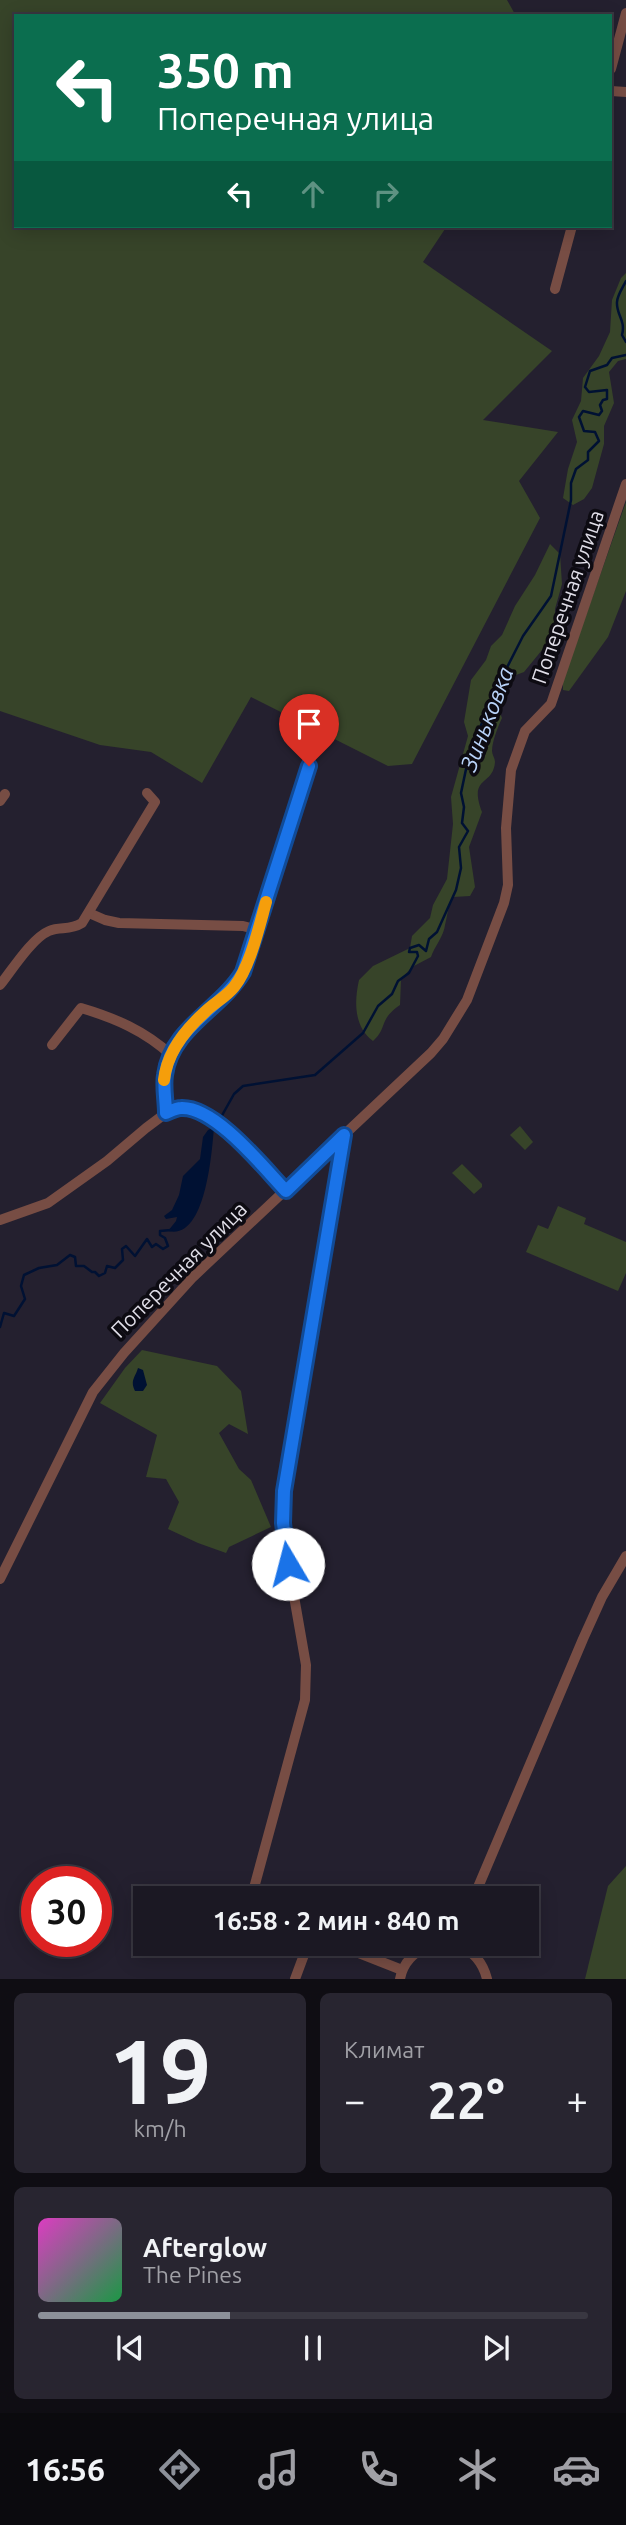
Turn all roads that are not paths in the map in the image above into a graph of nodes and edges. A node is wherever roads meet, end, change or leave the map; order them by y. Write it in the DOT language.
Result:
graph roads {
  1 [pos="626,13"];
  2 [pos="612,65"];
  3 [pos="571,228"];
  4 [pos="555,289"];
  5 [pos="626,484"];
  6 [pos="287,722"];
  7 [pos="147,793"];
  8 [pos="89,914"];
  9 [pos="258,930"];
  10 [pos="0,985"];
  11 [pos="52,1045"];
  12 [pos="171,1055"];
  13 [pos="166,1113"];
  14 [pos="344,1135"];
  15 [pos="324,1154"];
  16 [pos="338,1170"];
  17 [pos="286,1191"];
  18 [pos="0,1220"];
  19 [pos="626,1556"];
  20 [pos="0,1578"];
  21 [pos="255,1886"];
  22 [pos="478,1886"];
  23 [pos="304,1956"];
  24 [pos="361,1956"];
  25 [pos="411,1956"];
  26 [pos="476,1956"];
  27 [pos="401,1975"];
  28 [pos="295,1979"];
  29 [pos="487,1979"];
  1 -- 2 [label="street"];
  3 -- 4 [label="street"];
  5 -- 14 [label="street, Поперечная улица"];
  6 -- 9 [label="street"];
  7 -- 8 [label="street"];
  8 -- 9 [label="street"];
  8 -- 10 [label="street"];
  9 -- 12 [label="street"];
  11 -- 12 [label="street"];
  12 -- 13 [label="street"];
  13 -- 17 [label="street"];
  13 -- 18 [label="street"];
  14 -- 15 [label="street, Поперечная улица"];
  14 -- 16 [label="street"];
  15 -- 16 [label="street"];
  15 -- 17 [label="street, Поперечная улица"];
  16 -- 21 [label="street"];
  17 -- 20 [label="street, Поперечная улица"];
  19 -- 22 [label="street"];
  23 -- 28 [label="street"];
  24 -- 27 [label="street"];
  25 -- 27 [label="street"];
  26 -- 29 [label="street"];
}
